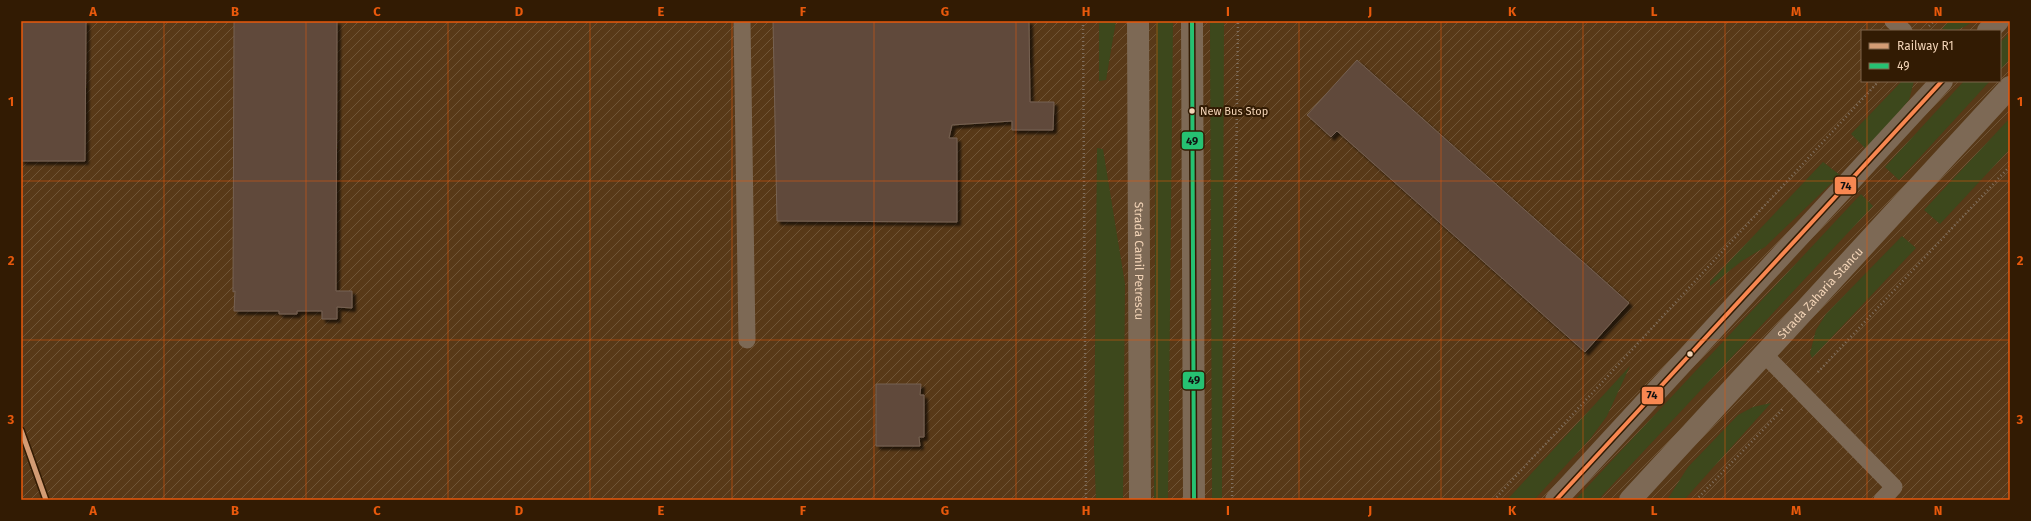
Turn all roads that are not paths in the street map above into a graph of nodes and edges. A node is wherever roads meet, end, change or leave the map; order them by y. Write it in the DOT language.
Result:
graph roads {
  1 [pos="742,21"];
  2 [pos="1138,21"];
  3 [pos="1192,21"];
  4 [pos="1893,21"];
  5 [pos="1998,21"];
  6 [pos="1903,30"];
  7 [pos="1989,30"];
  8 [pos="1941,82"];
  9 [pos="2010,87"];
  10 [pos="747,340"];
  11 [pos="1764,354"];
  12 [pos="1140,500"];
  13 [pos="1194,500"];
  14 [pos="1556,500"];
  15 [pos="1630,500"];
  16 [pos="1882,500"];
  1 -- 10 [label="lane"];
  2 -- 12 [label="main road, Strada Camil Petrescu"];
  3 -- 13 [label="main road"];
  4 -- 6 [label="lane"];
  5 -- 7 [label="main road"];
  8 -- 14 [label="main road"];
  9 -- 11 [label="main road, Strada Zaharia Stancu"];
  11 -- 15 [label="main road, Strada Zaharia Stancu"];
  11 -- 16 [label="lane"];
}
